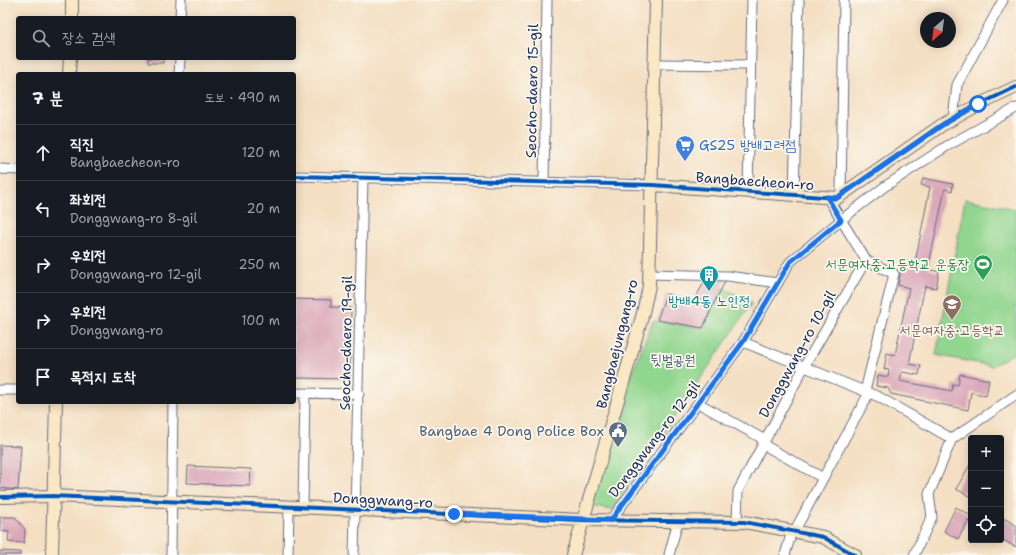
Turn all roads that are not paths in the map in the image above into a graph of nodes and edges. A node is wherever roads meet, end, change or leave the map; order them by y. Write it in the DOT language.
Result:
graph roads {
  1 [pos="72,0"];
  2 [pos="181,0"];
  3 [pos="547,0"];
  4 [pos="656,0"];
  5 [pos="752,0"];
  6 [pos="799,0"];
  7 [pos="844,0"];
  8 [pos="1003,0"];
  9 [pos="72,16"];
  10 [pos="180,16"];
  11 [pos="70,60"];
  12 [pos="180,60"];
  13 [pos="655,64"];
  14 [pos="750,65"];
  15 [pos="69,72"];
  16 [pos="179,72"];
  17 [pos="1016,87"];
  18 [pos="1016,108"];
  19 [pos="953,119"];
  20 [pos="0,169"];
  21 [pos="16,170"];
  22 [pos="296,176"];
  23 [pos="363,178"];
  24 [pos="544,182"];
  25 [pos="653,185"];
  26 [pos="748,191"];
  27 [pos="794,195"];
  28 [pos="841,195"];
  29 [pos="827,197"];
  30 [pos="841,220"];
  31 [pos="866,260"];
  32 [pos="649,274"];
  33 [pos="778,283"];
  34 [pos="743,342"];
  35 [pos="804,367"];
  36 [pos="0,390"];
  37 [pos="16,390"];
  38 [pos="867,392"];
  39 [pos="296,393"];
  40 [pos="305,394"];
  41 [pos="359,394"];
  42 [pos="1016,395"];
  43 [pos="698,403"];
  44 [pos="56,404"];
  45 [pos="173,404"];
  46 [pos="952,439"];
  47 [pos="763,442"];
  48 [pos="823,478"];
  49 [pos="0,496"];
  50 [pos="53,496"];
  51 [pos="172,501"];
  52 [pos="289,507"];
  53 [pos="303,507"];
  54 [pos="355,510"];
  55 [pos="583,520"];
  56 [pos="611,520"];
  57 [pos="678,521"];
  58 [pos="738,522"];
  59 [pos="793,532"];
  60 [pos="52,555"];
  61 [pos="171,555"];
  62 [pos="288,555"];
  63 [pos="354,555"];
  64 [pos="573,555"];
  65 [pos="669,555"];
  66 [pos="785,555"];
  67 [pos="855,555"];
  68 [pos="914,555"];
  1 -- 9 [label="street"];
  2 -- 10 [label="street"];
  3 -- 24 [label="street, Seocho-daero 15-gil"];
  4 -- 13 [label="street, Bangbaejungang-ro"];
  5 -- 14 [label="street"];
  6 -- 27 [label="street"];
  7 -- 28 [label="street"];
  8 -- 19 [label="street"];
  11 -- 15 [label="street"];
  12 -- 16 [label="street"];
  13 -- 14 [label="street"];
  13 -- 25 [label="street, Bangbaejungang-ro"];
  14 -- 26 [label="street"];
  17 -- 19 [label="street, Bangbaecheon-ro"];
  18 -- 30 [label="street, Donggwang-ro 12-gil"];
  19 -- 28 [label="street, Bangbaecheon-ro"];
  20 -- 21 [label="street"];
  22 -- 23 [label="street"];
  23 -- 24 [label="street"];
  23 -- 41 [label="street, Seocho-daero 19-gil"];
  24 -- 25 [label="street"];
  25 -- 26 [label="street, Bangbaecheon-ro"];
  25 -- 32 [label="street, Bangbaejungang-ro"];
  26 -- 27 [label="street, Bangbaecheon-ro"];
  27 -- 29 [label="street, Bangbaecheon-ro"];
  28 -- 29 [label="street, Bangbaecheon-ro"];
  29 -- 30 [label="street"];
  30 -- 31 [label="street"];
  30 -- 33 [label="street, Donggwang-ro 12-gil"];
  31 -- 35 [label="street, Donggwang-ro 10-gil"];
  31 -- 38 [label="street"];
  32 -- 33 [label="street"];
  32 -- 55 [label="street, Bangbaejungang-ro"];
  33 -- 34 [label="street, Donggwang-ro 12-gil"];
  34 -- 35 [label="street"];
  34 -- 43 [label="street, Donggwang-ro 12-gil"];
  35 -- 38 [label="street"];
  35 -- 47 [label="street, Donggwang-ro 10-gil"];
  36 -- 37 [label="street"];
  38 -- 46 [label="street"];
  38 -- 48 [label="street"];
  39 -- 40 [label="street"];
  40 -- 41 [label="street"];
  40 -- 53 [label="street"];
  41 -- 54 [label="street, Seocho-daero 19-gil"];
  42 -- 46 [label="street"];
  43 -- 47 [label="street, Donggwang-ro 10-gil"];
  43 -- 56 [label="street, Donggwang-ro 12-gil"];
  44 -- 50 [label="street"];
  45 -- 51 [label="street"];
  46 -- 68 [label="street"];
  47 -- 48 [label="street"];
  47 -- 58 [label="street, Donggwang-ro 10-gil"];
  48 -- 59 [label="street"];
  49 -- 50 [label="street, Donggwang-ro"];
  50 -- 51 [label="street, Donggwang-ro"];
  50 -- 60 [label="street"];
  51 -- 52 [label="street, Donggwang-ro"];
  51 -- 61 [label="street"];
  52 -- 53 [label="street, Donggwang-ro"];
  52 -- 62 [label="street"];
  53 -- 54 [label="street, Donggwang-ro"];
  54 -- 55 [label="street, Donggwang-ro"];
  54 -- 63 [label="street, Seocho-daero 19-gil"];
  55 -- 56 [label="street, Donggwang-ro"];
  55 -- 64 [label="street, Bangbaejungang-ro"];
  56 -- 57 [label="street, Donggwang-ro"];
  57 -- 58 [label="street, Donggwang-ro"];
  57 -- 65 [label="street"];
  58 -- 59 [label="street, Donggwang-ro"];
  59 -- 66 [label="street"];
  59 -- 67 [label="street, Donggwang-ro"];
}
